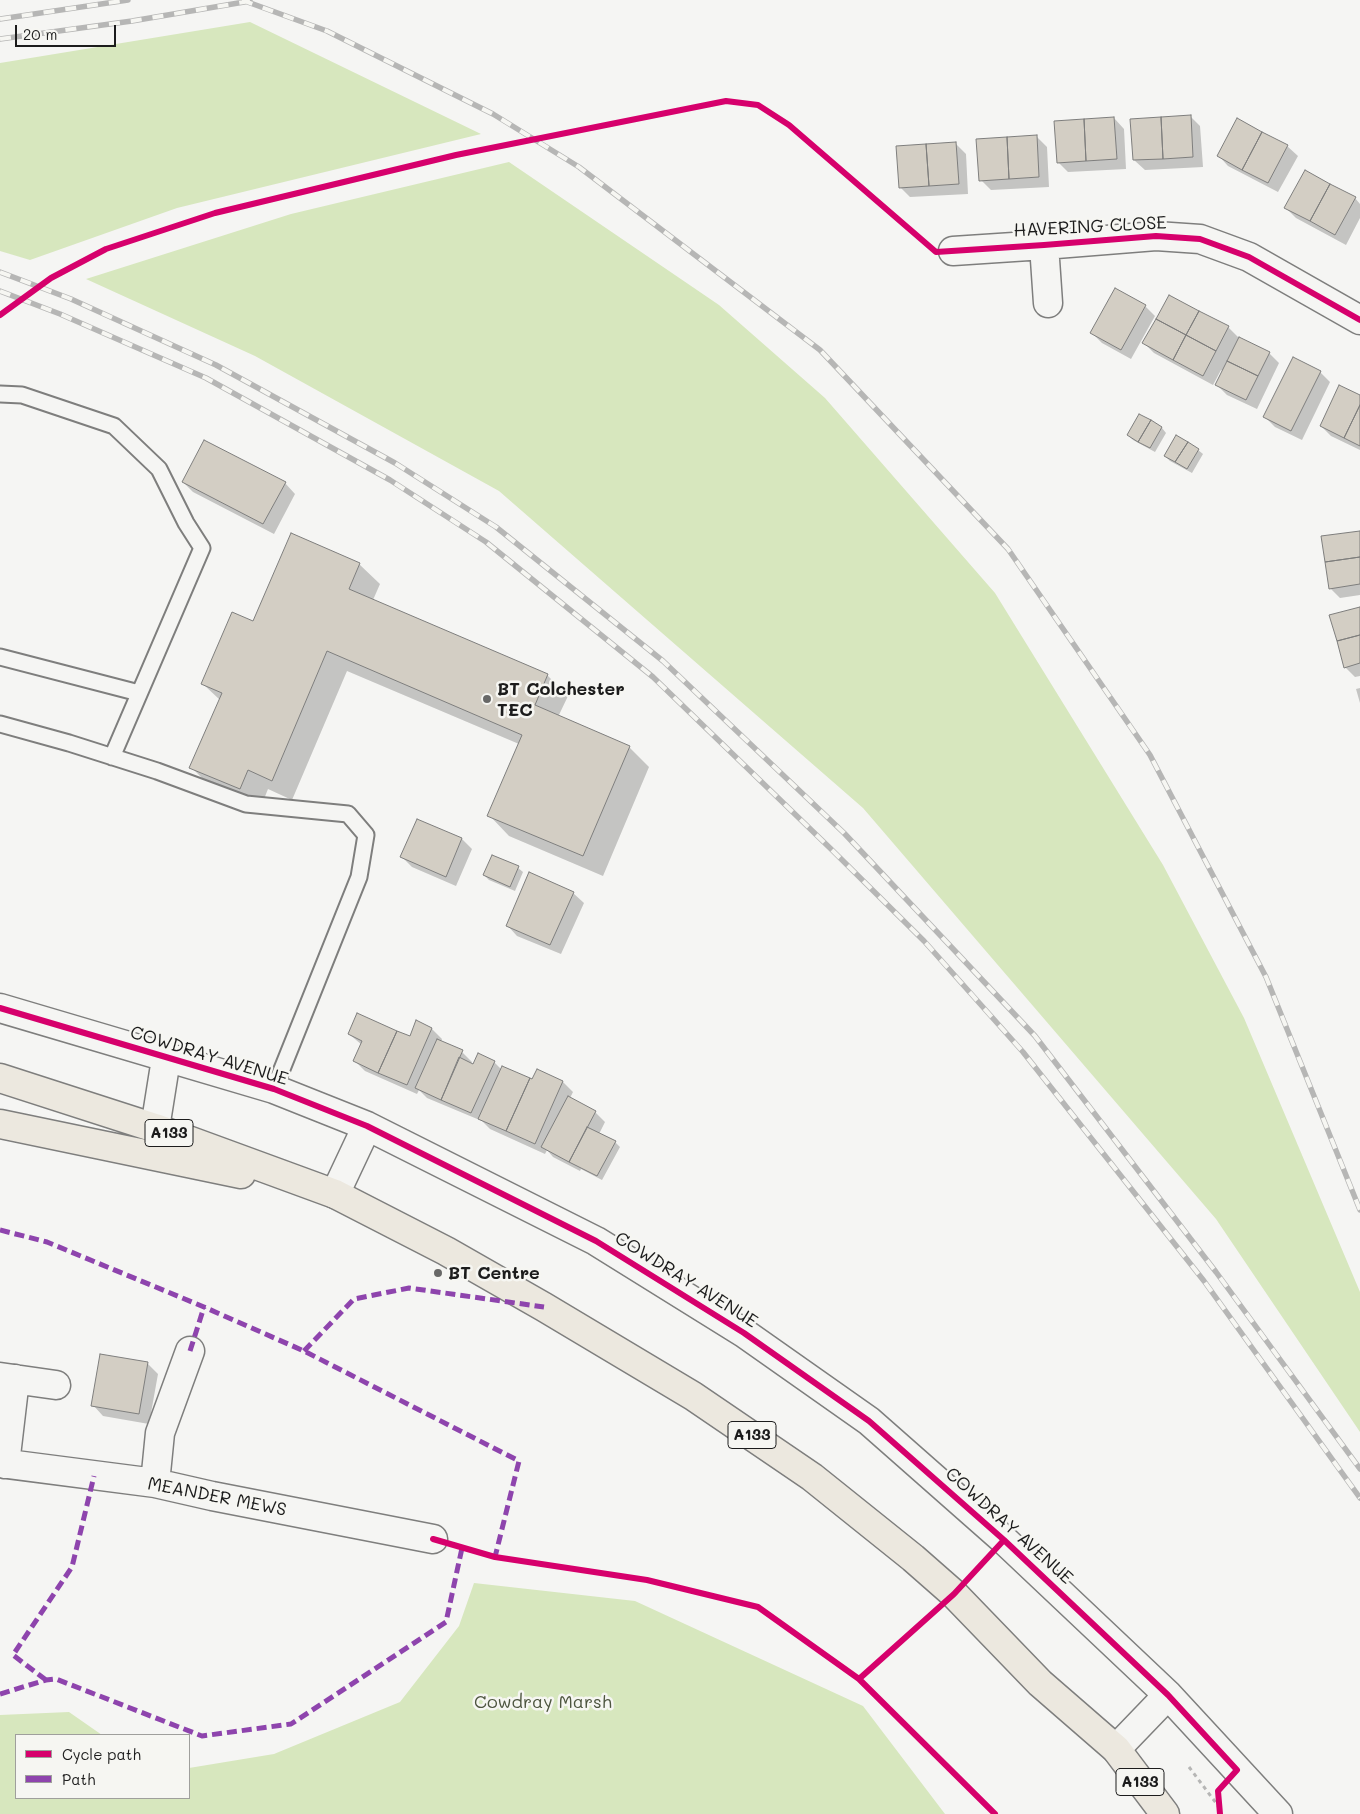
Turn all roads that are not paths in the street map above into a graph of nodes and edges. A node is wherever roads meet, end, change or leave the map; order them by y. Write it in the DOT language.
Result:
graph roads {
  1 [pos="1044,246"];
  2 [pos="953,251"];
  3 [pos="1048,302"];
  4 [pos="1360,320"];
  5 [pos="0,394"];
  6 [pos="0,657"];
  7 [pos="139,693"];
  8 [pos="0,724"];
  9 [pos="112,757"];
  10 [pos="0,1008"];
  11 [pos="166,1059"];
  12 [pos="0,1078"];
  13 [pos="274,1089"];
  14 [pos="0,1124"];
  15 [pos="367,1126"];
  16 [pos="155,1128"];
  17 [pos="335,1194"];
  18 [pos="190,1351"];
  19 [pos="7,1378"];
  20 [pos="56,1385"];
  21 [pos="3,1463"];
  22 [pos="154,1483"];
  23 [pos="433,1539"];
  24 [pos="1168,1695"];
  25 [pos="1116,1749"];
  26 [pos="1165,1814"];
  27 [pos="1278,1814"];
  1 -- 2 [label="street, HAVERING CLOSE"];
  1 -- 3 [label="street, HAVERING CLOSE"];
  1 -- 4 [label="street, HAVERING CLOSE"];
  5 -- 7 [label="lane"];
  6 -- 7 [label="lane"];
  7 -- 9 [label="lane"];
  8 -- 9 [label="lane"];
  9 -- 13 [label="lane"];
  10 -- 11 [label="street, COWDRAY AVENUE"];
  11 -- 13 [label="street, COWDRAY AVENUE"];
  11 -- 16 [label="street, COWDRAY AVENUE"];
  12 -- 16 [label="main road, A133"];
  13 -- 15 [label="street, COWDRAY AVENUE"];
  14 -- 17 [label="main road, A133"];
  15 -- 17 [label="street"];
  15 -- 24 [label="street, COWDRAY AVENUE"];
  16 -- 17 [label="main road, A133"];
  17 -- 25 [label="main road, A133"];
  18 -- 22 [label="street"];
  19 -- 20 [label="street"];
  19 -- 21 [label="street"];
  21 -- 22 [label="street, MEANDER MEWS"];
  22 -- 23 [label="street, MEANDER MEWS"];
  24 -- 25 [label="street"];
  24 -- 27 [label="street, COWDRAY AVENUE"];
  25 -- 26 [label="main road, A133"];
}
